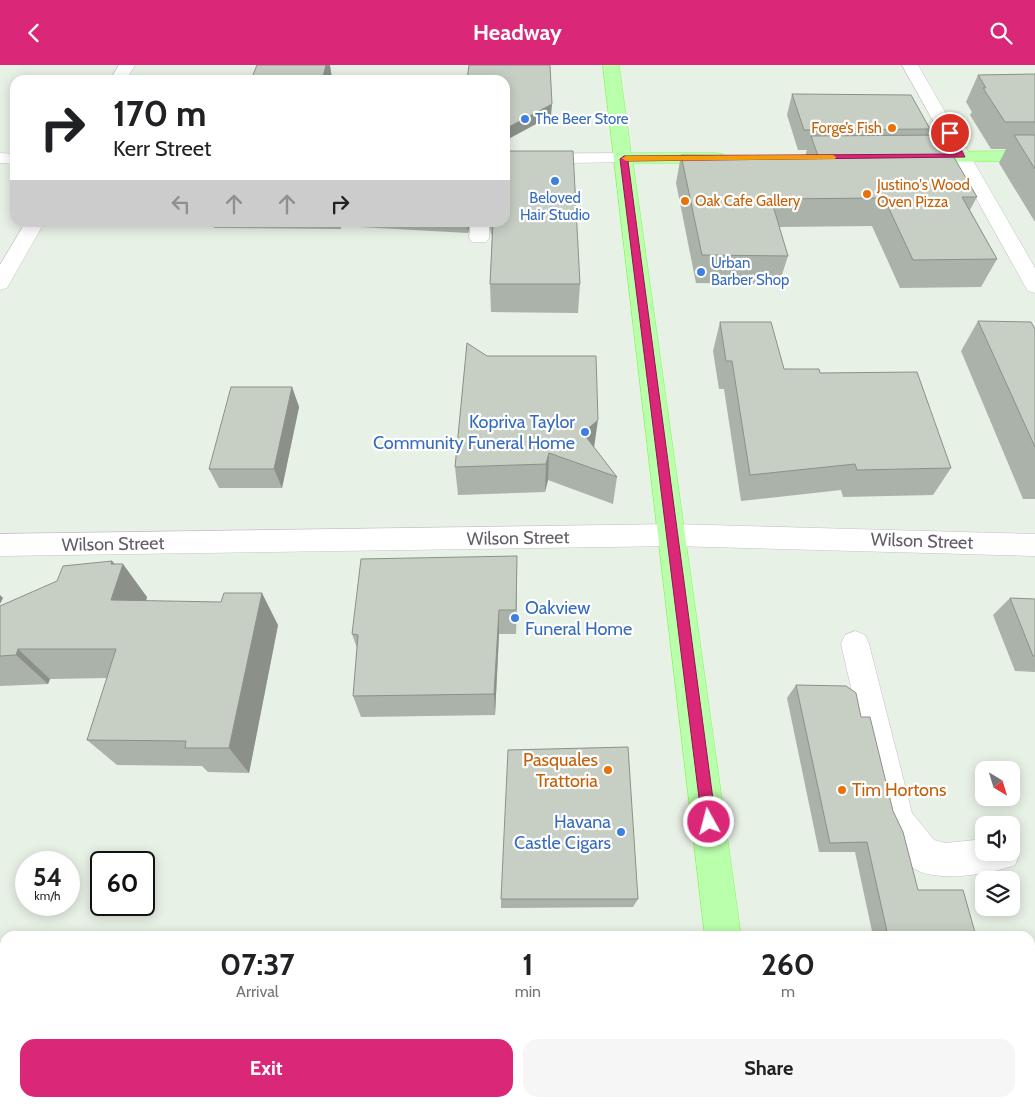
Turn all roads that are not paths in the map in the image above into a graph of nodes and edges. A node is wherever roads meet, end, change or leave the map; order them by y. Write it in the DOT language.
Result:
graph roads {
  1 [pos="611,65"];
  2 [pos="910,65"];
  3 [pos="962,156"];
  4 [pos="1035,156"];
  5 [pos="893,157"];
  6 [pos="736,158"];
  7 [pos="510,159"];
  8 [pos="624,159"];
  9 [pos="32,227"];
  10 [pos="0,283"];
  11 [pos="1035,286"];
  12 [pos="673,535"];
  13 [pos="0,545"];
  14 [pos="1035,545"];
  15 [pos="855,644"];
  16 [pos="975,856"];
  17 [pos="722,931"];
  1 -- 8 [label="main road"];
  2 -- 3 [label="street"];
  3 -- 4 [label="main road"];
  3 -- 5 [label="main road"];
  3 -- 11 [label="street"];
  6 -- 8 [label="main road"];
  7 -- 8 [label="street"];
  8 -- 12 [label="main road"];
  9 -- 10 [label="street"];
  12 -- 13 [label="street, Wilson Street"];
  12 -- 14 [label="street, Wilson Street"];
  12 -- 17 [label="main road"];
  15 -- 16 [label="street"];
}
